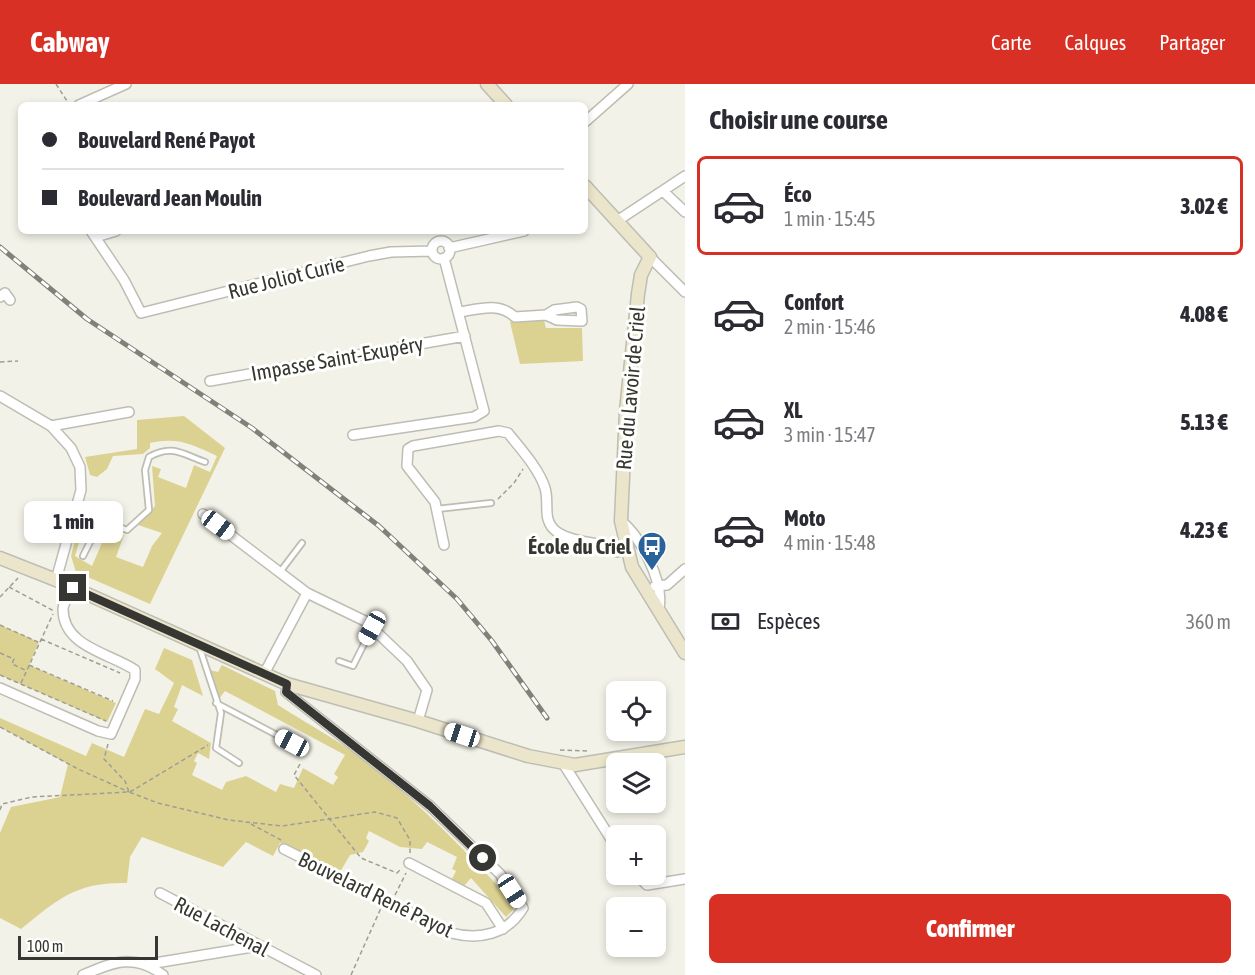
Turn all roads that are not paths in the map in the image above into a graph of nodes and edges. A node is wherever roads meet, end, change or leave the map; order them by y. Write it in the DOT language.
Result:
graph roads {
  1 [pos="126,84"];
  2 [pos="487,84"];
  3 [pos="628,84"];
  4 [pos="87,102"];
  5 [pos="503,102"];
  6 [pos="588,119"];
  7 [pos="685,176"];
  8 [pos="588,190"];
  9 [pos="663,190"];
  10 [pos="685,212"];
  11 [pos="616,221"];
  12 [pos="93,234"];
  13 [pos="438,234"];
  14 [pos="511,234"];
  15 [pos="439,242"];
  16 [pos="449,248"];
  17 [pos="432,250"];
  18 [pos="650,257"];
  19 [pos="444,258"];
  20 [pos="685,292"];
  21 [pos="460,312"];
  22 [pos="546,315"];
  23 [pos="465,336"];
  24 [pos="210,381"];
  25 [pos="0,396"];
  26 [pos="129,412"];
  27 [pos="51,426"];
  28 [pos="353,435"];
  29 [pos="205,462"];
  30 [pos="492,503"];
  31 [pos="437,509"];
  32 [pos="74,510"];
  33 [pos="202,514"];
  34 [pos="101,520"];
  35 [pos="621,521"];
  36 [pos="302,543"];
  37 [pos="444,545"];
  38 [pos="626,549"];
  39 [pos="84,556"];
  40 [pos="0,558"];
  41 [pos="685,569"];
  42 [pos="280,572"];
  43 [pos="56,579"];
  44 [pos="658,585"];
  45 [pos="73,588"];
  46 [pos="644,589"];
  47 [pos="307,592"];
  48 [pos="659,608"];
  49 [pos="372,628"];
  50 [pos="199,644"];
  51 [pos="685,653"];
  52 [pos="339,661"];
  53 [pos="264,674"];
  54 [pos="287,684"];
  55 [pos="0,688"];
  56 [pos="216,703"];
  57 [pos="418,721"];
  58 [pos="292,743"];
  59 [pos="685,747"];
  60 [pos="239,763"];
  61 [pos="562,764"];
  62 [pos="606,832"];
  63 [pos="284,849"];
  64 [pos="410,863"];
  65 [pos="685,879"];
  66 [pos="666,882"];
  67 [pos="160,893"];
  68 [pos="503,929"];
  69 [pos="258,946"];
  70 [pos="149,964"];
  71 [pos="83,975"];
  72 [pos="163,975"];
  73 [pos="316,975"];
  1 -- 4 [label="street"];
  2 -- 5 [label="street"];
  3 -- 6 [label="street"];
  7 -- 9 [label="street"];
  8 -- 11 [label="street"];
  9 -- 10 [label="street"];
  9 -- 11 [label="street"];
  11 -- 18 [label="street"];
  12 -- 17 [label="street, Rue Joliot Curie"];
  13 -- 15 [label="street"];
  14 -- 16 [label="street"];
  15 -- 16 [label="street"];
  15 -- 17 [label="street"];
  16 -- 19 [label="street"];
  17 -- 19 [label="street"];
  18 -- 20 [label="street"];
  18 -- 35 [label="street, Rue du Lavoir de Criel"];
  19 -- 21 [label="street"];
  21 -- 22 [label="street"];
  21 -- 23 [label="street"];
  23 -- 24 [label="street, Impasse Saint-Exupéry"];
  23 -- 28 [label="street"];
  25 -- 27 [label="street"];
  26 -- 27 [label="street"];
  27 -- 32 [label="street"];
  29 -- 34 [label="lane"];
  30 -- 31 [label="lane"];
  31 -- 37 [label="street"];
  31 -- 38 [label="street"];
  32 -- 34 [label="lane"];
  32 -- 43 [label="street"];
  33 -- 42 [label="street"];
  34 -- 39 [label="lane"];
  35 -- 38 [label="street, Rue du Lavoir de Criel"];
  35 -- 44 [label="street, Rue du Lavoir de Criel"];
  36 -- 42 [label="lane"];
  38 -- 46 [label="street, Rue du Lavoir de Criel"];
  40 -- 43 [label="street"];
  41 -- 44 [label="street"];
  42 -- 47 [label="street"];
  43 -- 45 [label="street"];
  44 -- 46 [label="street"];
  44 -- 48 [label="street, Rue du Lavoir de Criel"];
  45 -- 50 [label="street"];
  45 -- 55 [label="street"];
  46 -- 48 [label="street, Rue du Lavoir de Criel"];
  47 -- 49 [label="street"];
  47 -- 53 [label="street"];
  48 -- 51 [label="street, Rue du Lavoir de Criel"];
  49 -- 52 [label="lane"];
  49 -- 57 [label="street"];
  50 -- 53 [label="street"];
  50 -- 56 [label="lane"];
  53 -- 54 [label="street"];
  54 -- 57 [label="street"];
  54 -- 68 [label="street"];
  56 -- 58 [label="lane"];
  56 -- 60 [label="lane"];
  57 -- 61 [label="street"];
  59 -- 61 [label="street"];
  61 -- 62 [label="street"];
  63 -- 68 [label="street, Bouvelard René Payot"];
  64 -- 68 [label="street, Bouvelard René Payot"];
  65 -- 66 [label="street"];
  67 -- 69 [label="street, Rue Lachenal"];
  69 -- 70 [label="street"];
  69 -- 73 [label="street, Rue Lachenal"];
  70 -- 71 [label="street"];
  70 -- 72 [label="street"];
}
